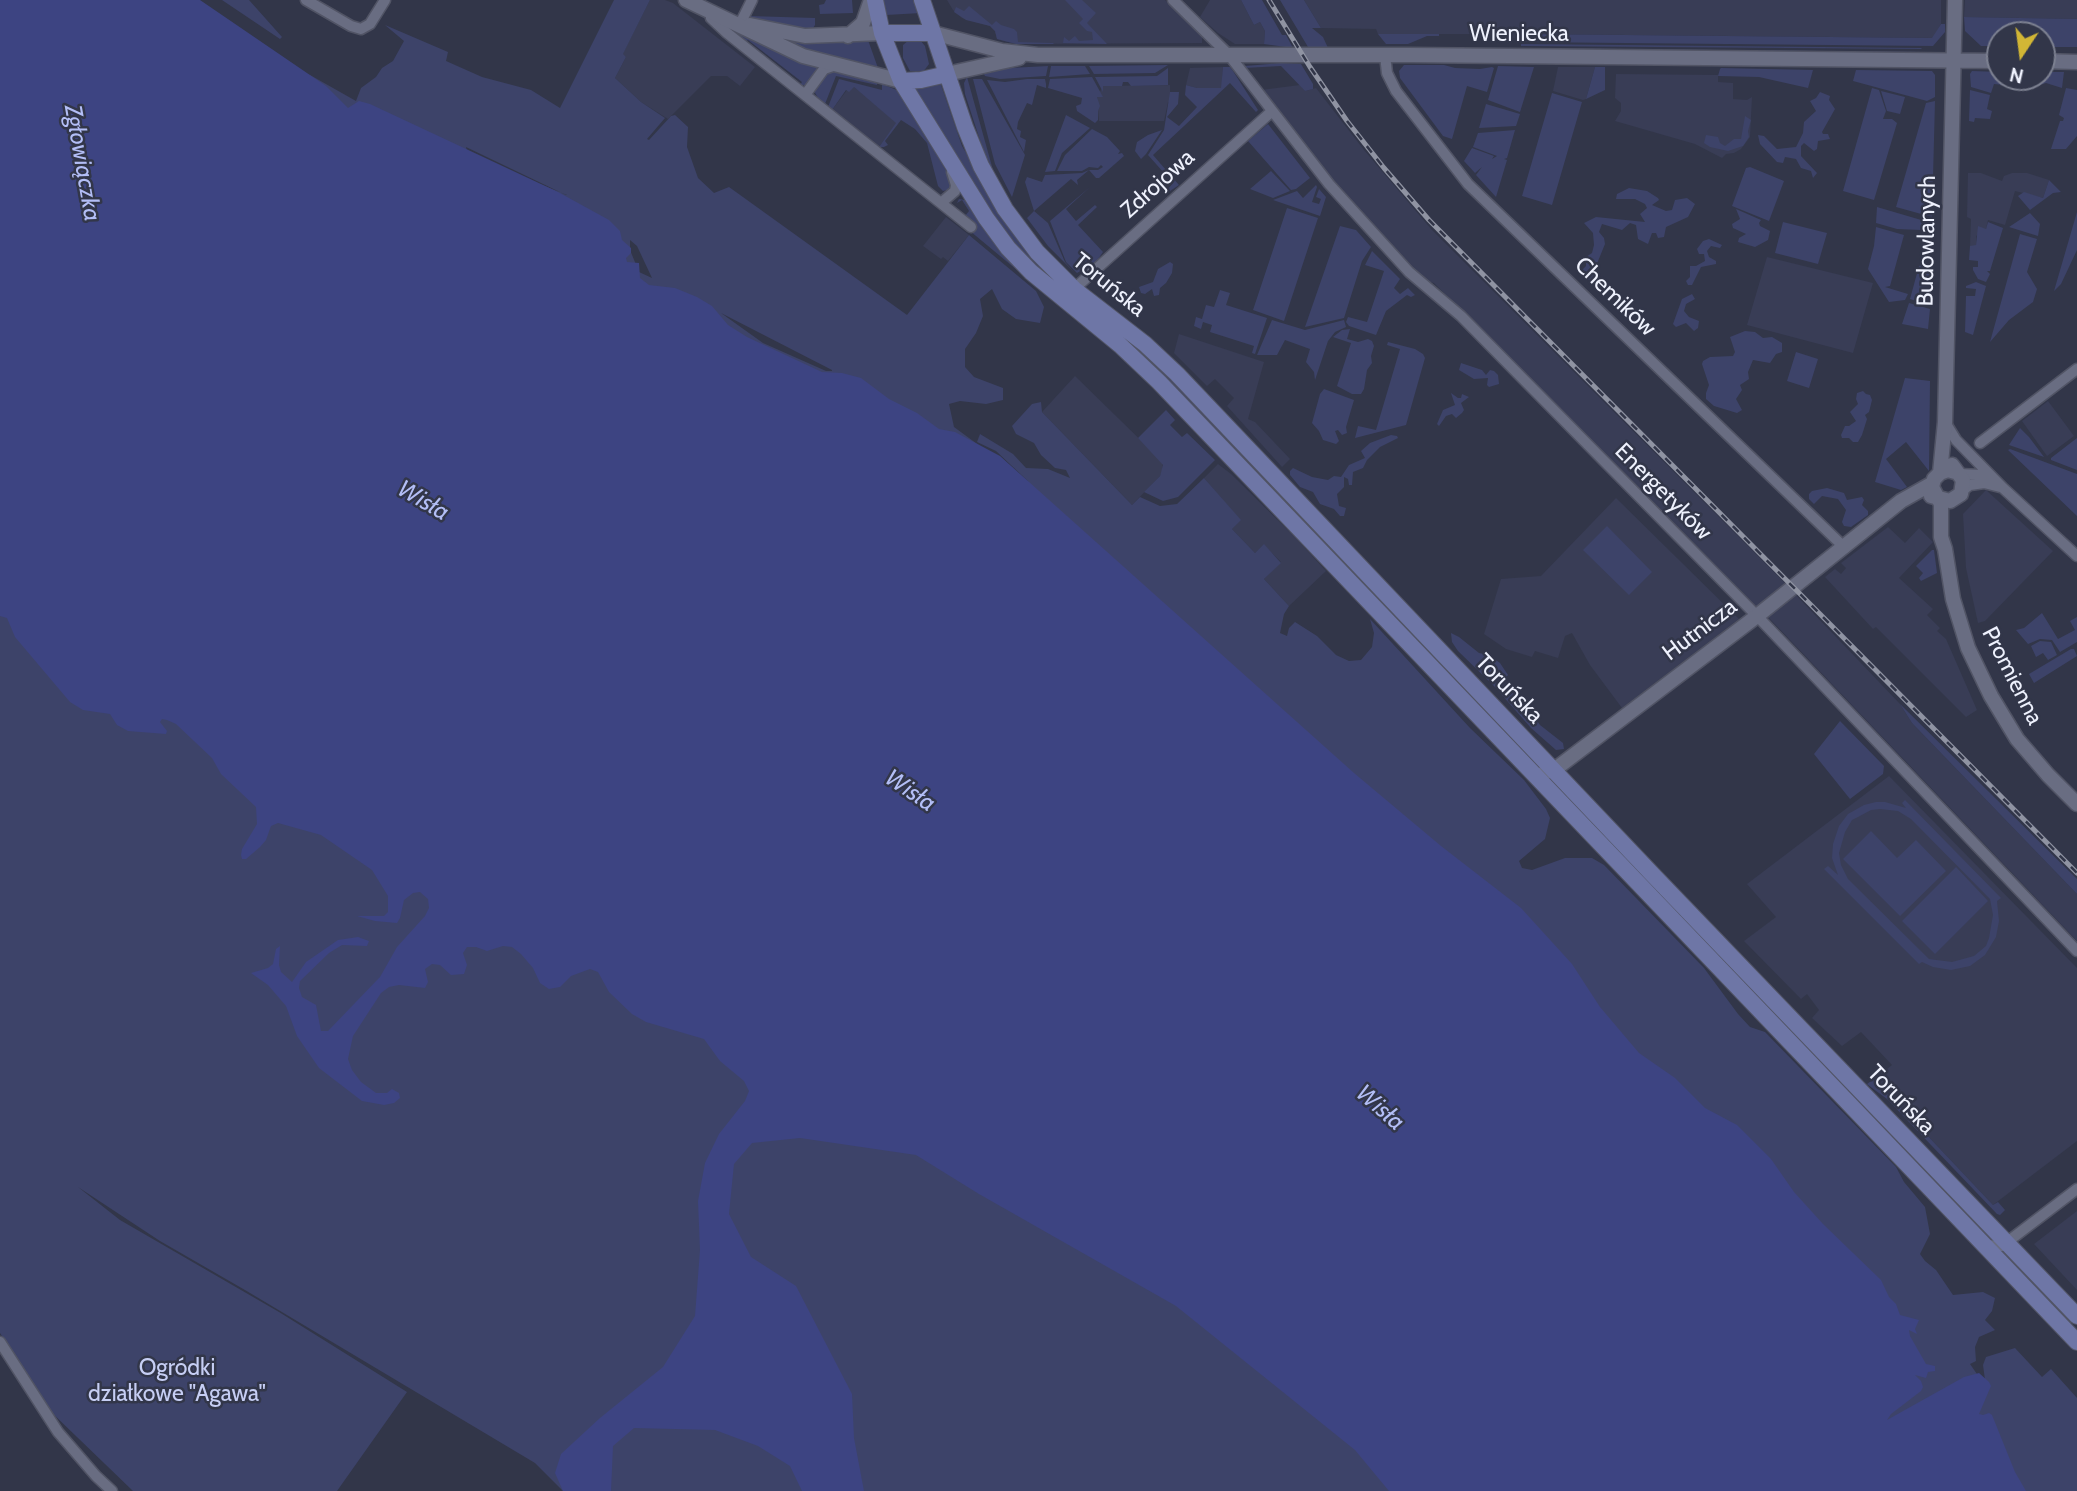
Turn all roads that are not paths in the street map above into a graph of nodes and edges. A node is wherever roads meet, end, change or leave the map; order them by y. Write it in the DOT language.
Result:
graph roads {
  1 [pos="306,0"];
  2 [pos="385,0"];
  3 [pos="686,0"];
  4 [pos="752,0"];
  5 [pos="873,0"];
  6 [pos="922,0"];
  7 [pos="1173,0"];
  8 [pos="1955,0"];
  9 [pos="719,15"];
  10 [pos="740,24"];
  11 [pos="882,33"];
  12 [pos="933,33"];
  13 [pos="847,36"];
  14 [pos="1038,55"];
  15 [pos="1229,55"];
  16 [pos="1385,55"];
  17 [pos="1954,60"];
  18 [pos="1986,61"];
  19 [pos="2056,61"];
  20 [pos="2077,62"];
  21 [pos="836,65"];
  22 [pos="947,74"];
  23 [pos="901,81"];
  24 [pos="805,95"];
  25 [pos="1271,112"];
  26 [pos="951,164"];
  27 [pos="953,194"];
  28 [pos="941,204"];
  29 [pos="986,218"];
  30 [pos="971,228"];
  31 [pos="1426,286"];
  32 [pos="1073,289"];
  33 [pos="1420,298"];
  34 [pos="2077,369"];
  35 [pos="1945,422"];
  36 [pos="1980,443"];
  37 [pos="1957,473"];
  38 [pos="1936,478"];
  39 [pos="1994,479"];
  40 [pos="2003,488"];
  41 [pos="1959,495"];
  42 [pos="1937,497"];
  43 [pos="1894,509"];
  44 [pos="1845,548"];
  45 [pos="1945,549"];
  46 [pos="2077,556"];
  47 [pos="1757,616"];
  48 [pos="1554,769"];
  49 [pos="1528,770"];
  50 [pos="2077,804"];
  51 [pos="2077,951"];
  52 [pos="1774,1001"];
  53 [pos="1761,1013"];
  54 [pos="2077,1189"];
  55 [pos="2007,1242"];
  56 [pos="1984,1245"];
  57 [pos="2077,1316"];
  58 [pos="2077,1342"];
  59 [pos="2,1348"];
  60 [pos="112,1491"];
  1 -- 2 [label="street"];
  3 -- 9 [label="street"];
  4 -- 10 [label="street"];
  5 -- 11 [label="main road, Toruńska"];
  5 -- 13 [label="street"];
  6 -- 12 [label="main road, Toruńska"];
  7 -- 15 [label="street, Energetyków"];
  8 -- 17 [label="street, Budowlanych"];
  9 -- 10 [label="street"];
  9 -- 24 [label="street"];
  10 -- 13 [label="street"];
  10 -- 21 [label="street"];
  11 -- 12 [label="main road"];
  11 -- 13 [label="street"];
  11 -- 23 [label="main road, Toruńska"];
  12 -- 14 [label="street, Wieniecka"];
  12 -- 22 [label="main road, Toruńska"];
  14 -- 15 [label="street, Wieniecka"];
  14 -- 22 [label="street, Wieniecka"];
  15 -- 16 [label="street, Wieniecka"];
  15 -- 25 [label="street, Energetyków"];
  16 -- 17 [label="street, Wieniecka"];
  16 -- 44 [label="street, Chemików"];
  17 -- 18 [label="street, Wieniecka"];
  17 -- 35 [label="street, Budowlanych"];
  19 -- 20 [label="street"];
  21 -- 23 [label="street"];
  21 -- 24 [label="street"];
  22 -- 23 [label="main road"];
  22 -- 32 [label="main road, Toruńska"];
  23 -- 26 [label="main road, Toruńska"];
  24 -- 28 [label="street"];
  25 -- 31 [label="street, Energetyków"];
  25 -- 32 [label="street, Zdrojowa"];
  26 -- 27 [label="street, Toruńska"];
  26 -- 29 [label="main road, Toruńska"];
  27 -- 28 [label="street"];
  27 -- 29 [label="street"];
  28 -- 30 [label="street"];
  29 -- 49 [label="main road, Toruńska"];
  31 -- 33 [label="street"];
  31 -- 47 [label="street, Energetyków"];
  32 -- 48 [label="main road, Toruńska"];
  34 -- 36 [label="street"];
  35 -- 37 [label="street, Budowlanych"];
  35 -- 38 [label="street, Budowlanych"];
  35 -- 39 [label="street"];
  37 -- 38 [label="street"];
  37 -- 39 [label="street"];
  37 -- 41 [label="street"];
  38 -- 42 [label="street"];
  38 -- 43 [label="street, Hutnicza"];
  39 -- 40 [label="street"];
  40 -- 41 [label="street"];
  40 -- 46 [label="street"];
  41 -- 42 [label="street"];
  41 -- 45 [label="street, Promienna"];
  42 -- 43 [label="street, Hutnicza"];
  42 -- 45 [label="street, Promienna"];
  43 -- 44 [label="street, Hutnicza"];
  44 -- 47 [label="street, Hutnicza"];
  45 -- 50 [label="street, Promienna"];
  47 -- 48 [label="street, Hutnicza"];
  47 -- 51 [label="street, Energetyków"];
  48 -- 49 [label="street"];
  48 -- 52 [label="main road, Toruńska"];
  49 -- 53 [label="main road, Toruńska"];
  52 -- 53 [label="main road"];
  52 -- 55 [label="main road, Toruńska"];
  53 -- 56 [label="main road, Toruńska"];
  54 -- 55 [label="street"];
  55 -- 56 [label="street"];
  55 -- 57 [label="main road, Toruńska"];
  56 -- 58 [label="main road, Toruńska"];
  59 -- 60 [label="street"];
}
